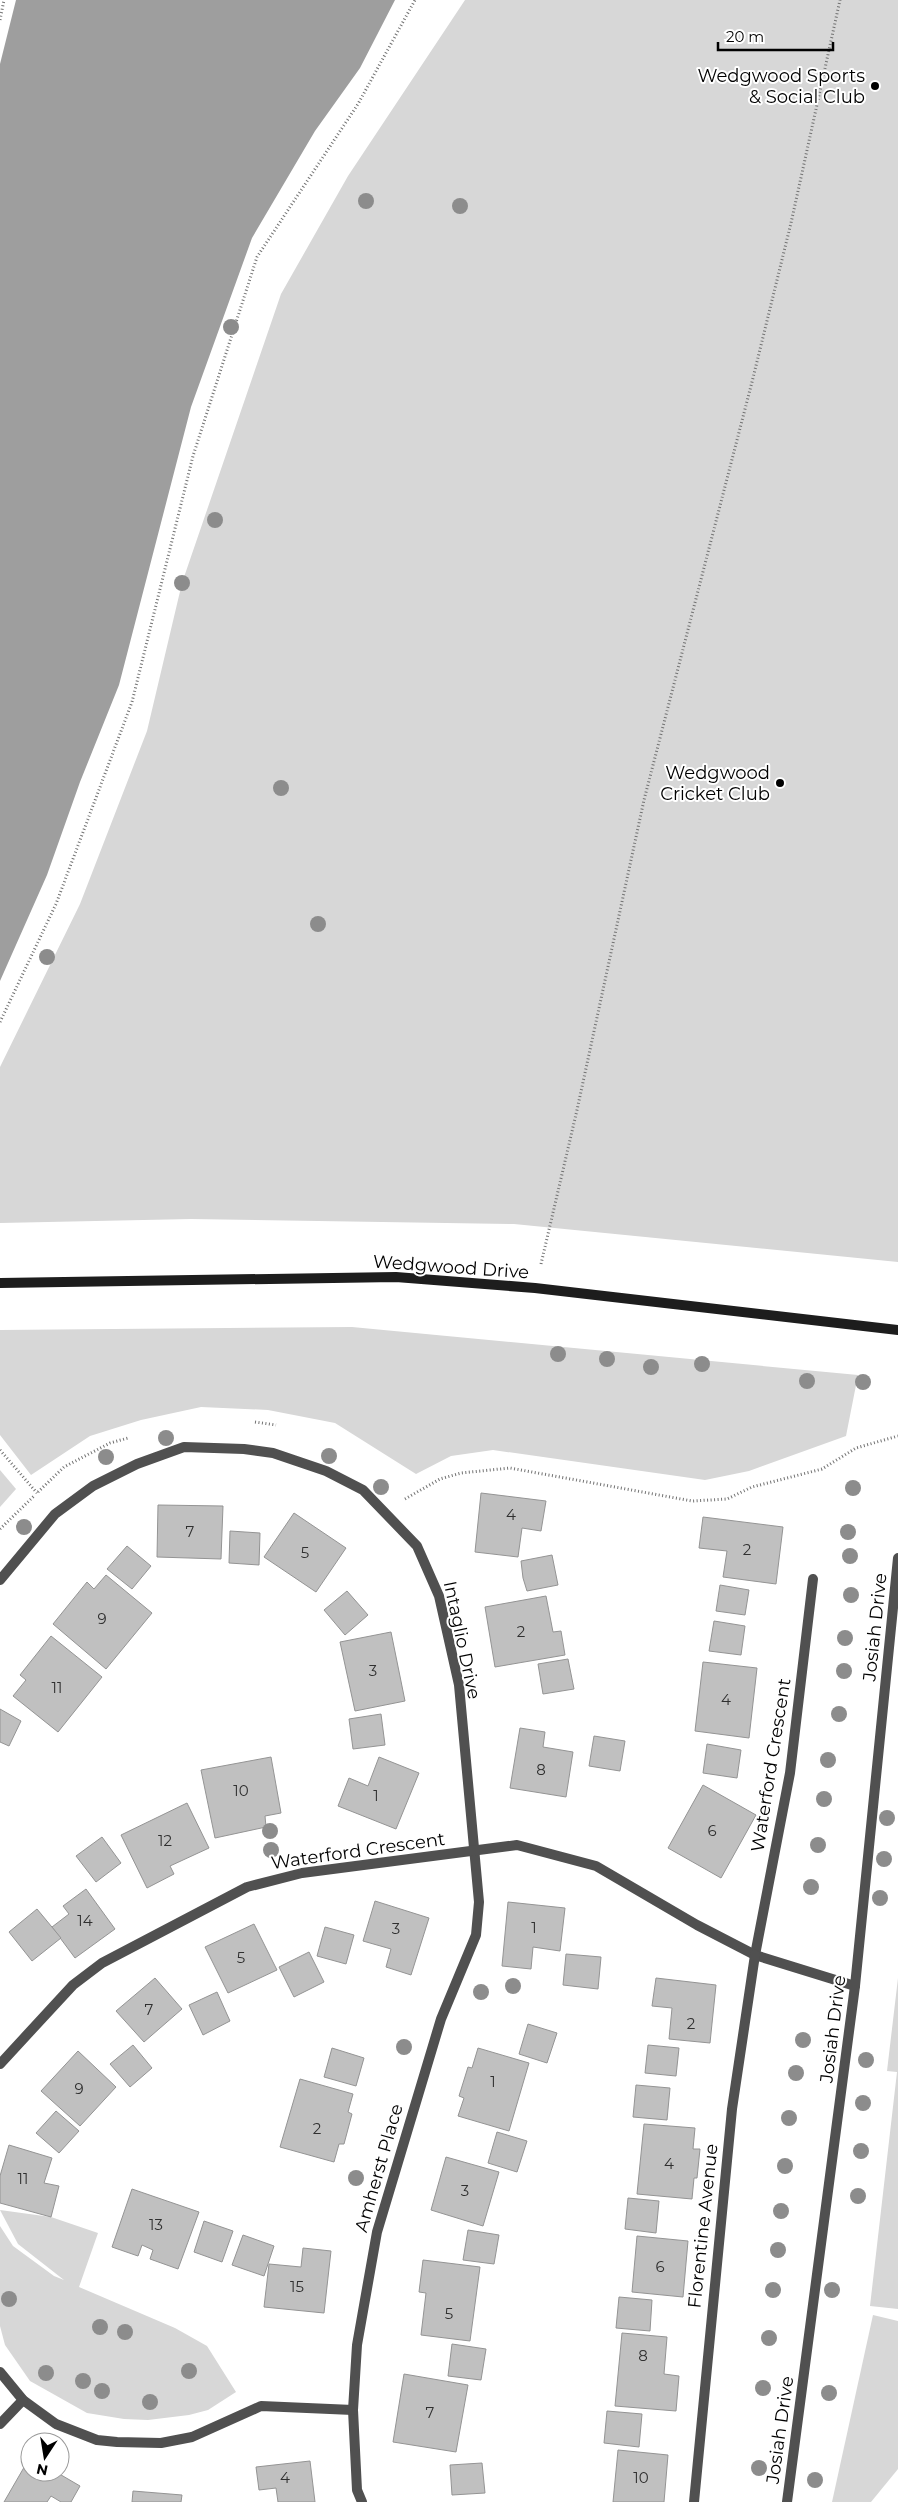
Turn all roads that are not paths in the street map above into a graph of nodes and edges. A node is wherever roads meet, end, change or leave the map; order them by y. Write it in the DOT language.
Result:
graph roads {
  1 [pos="0,1283"];
  2 [pos="898,1330"];
  3 [pos="898,1558"];
  4 [pos="813,1579"];
  5 [pos="0,1580"];
  6 [pos="474,1850"];
  7 [pos="755,1955"];
  8 [pos="855,1986"];
  9 [pos="0,2064"];
  10 [pos="0,2372"];
  11 [pos="24,2400"];
  12 [pos="353,2410"];
  13 [pos="0,2424"];
  14 [pos="362,2502"];
  15 [pos="694,2502"];
  16 [pos="787,2502"];
  1 -- 2 [label="street, Wedgwood Drive"];
  3 -- 8 [label="street, Josiah Drive"];
  4 -- 7 [label="street, Waterford Crescent"];
  5 -- 6 [label="street, Intaglio Drive"];
  6 -- 7 [label="street, Waterford Crescent"];
  6 -- 9 [label="street, Waterford Crescent"];
  6 -- 12 [label="street, Amherst Place"];
  7 -- 8 [label="street, Waterford Crescent"];
  7 -- 15 [label="street, Florentine Avenue"];
  8 -- 16 [label="street, Josiah Drive"];
  10 -- 11 [label="street"];
  11 -- 12 [label="street"];
  11 -- 13 [label="street"];
  12 -- 14 [label="street, Amherst Place"];
}
